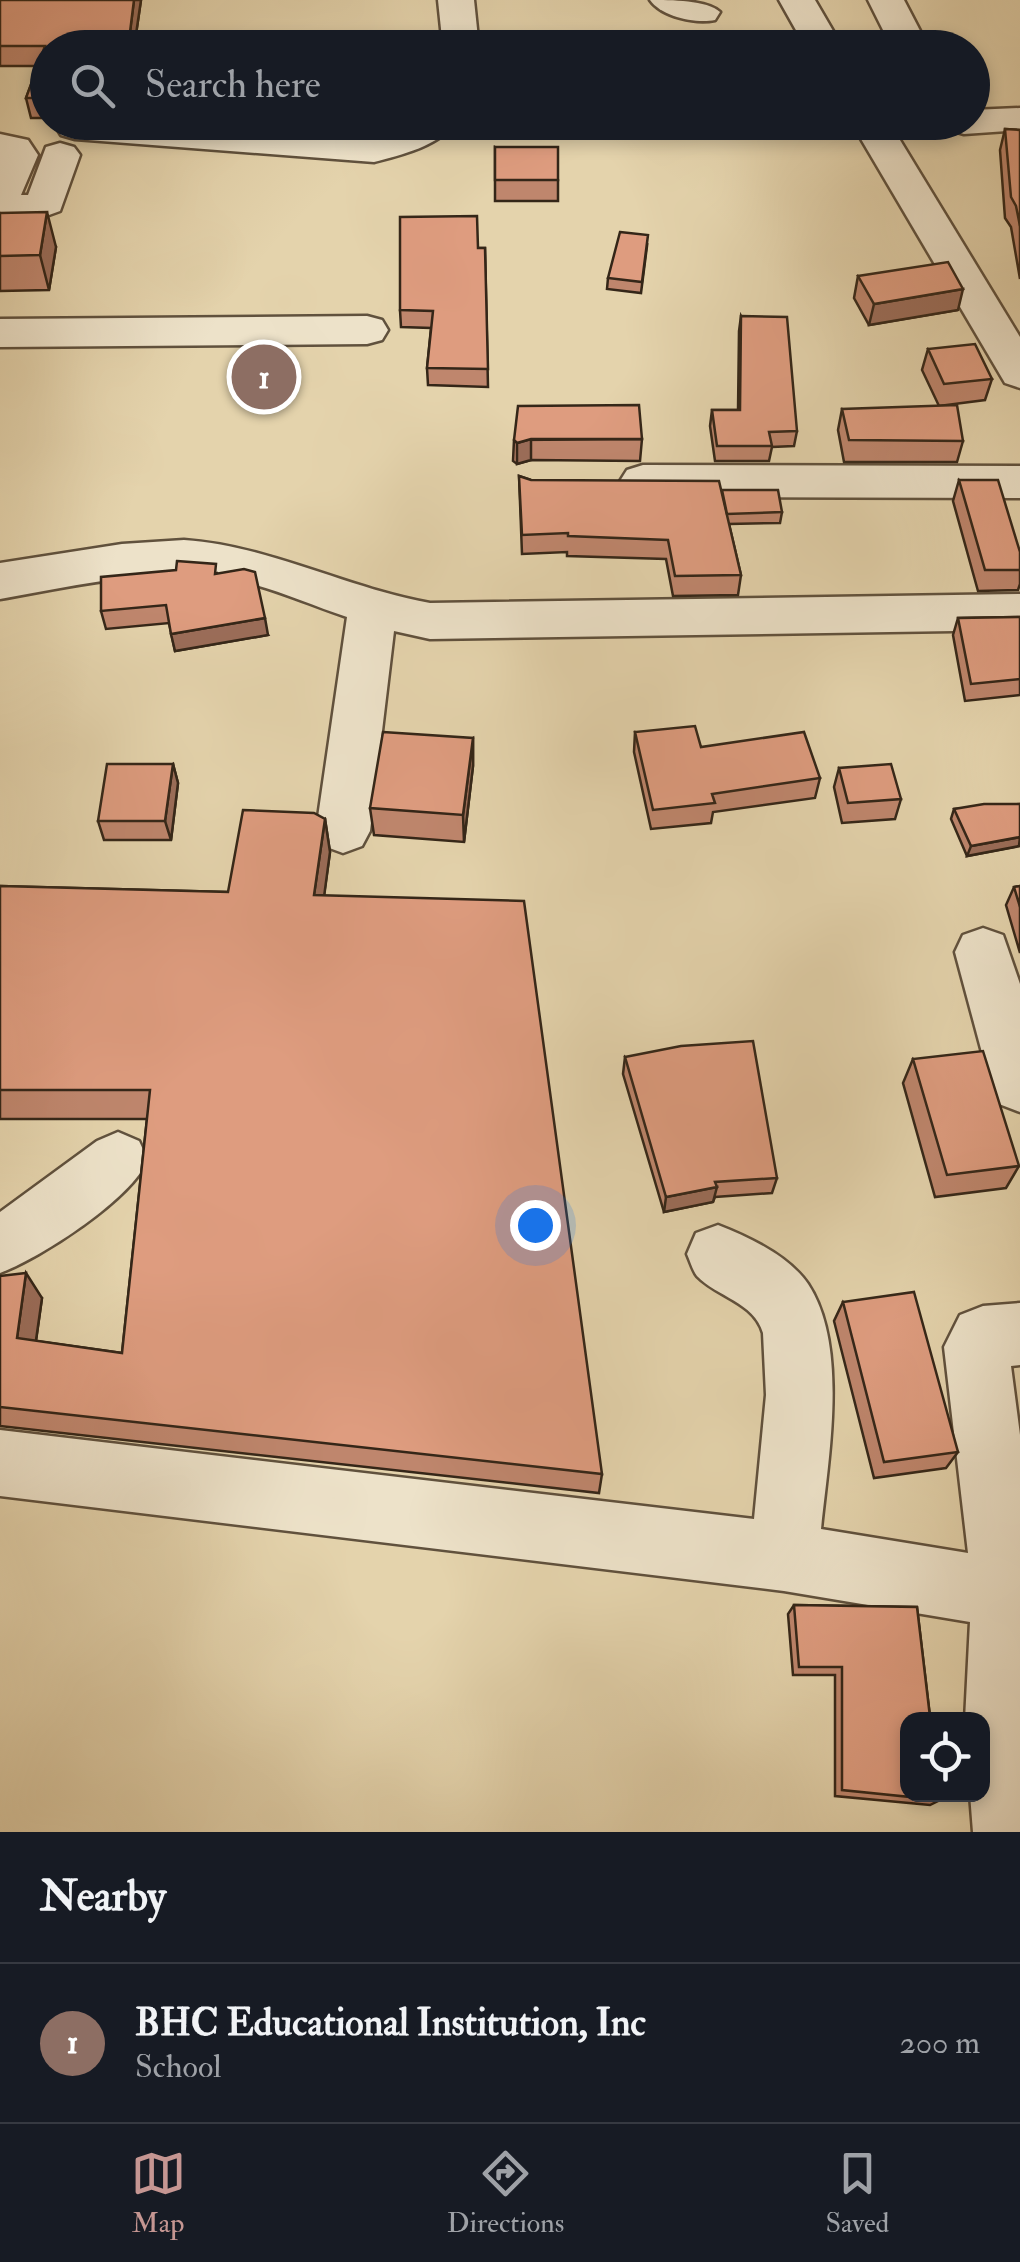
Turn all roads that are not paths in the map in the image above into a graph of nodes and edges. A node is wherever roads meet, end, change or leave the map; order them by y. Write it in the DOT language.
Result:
graph roads {
  1 [pos="456,0"];
  2 [pos="797,0"];
  3 [pos="886,0"];
  4 [pos="459,30"];
  5 [pos="814,30"];
  6 [pos="902,30"];
  7 [pos="1020,119"];
  8 [pos="990,121"];
  9 [pos="404,140"];
  10 [pos="881,140"];
  11 [pos="0,146"];
  12 [pos="0,197"];
  13 [pos="0,208"];
  14 [pos="367,330"];
  15 [pos="0,334"];
  16 [pos="1020,373"];
  17 [pos="609,481"];
  18 [pos="1020,482"];
  19 [pos="0,582"];
  20 [pos="372,609"];
  21 [pos="1020,612"];
  22 [pos="343,831"];
  23 [pos="983,952"];
  24 [pos="1020,1086"];
  25 [pos="118,1160"];
  26 [pos="0,1244"];
  27 [pos="718,1254"];
  28 [pos="1020,1334"];
  29 [pos="0,1463"];
  30 [pos="784,1557"];
  31 [pos="1013,1593"];
  32 [pos="1010,1832"];
  1 -- 4 [label="street"];
  2 -- 5 [label="street"];
  3 -- 6 [label="street"];
  7 -- 8 [label="street"];
  9 -- 13 [label="street"];
  10 -- 16 [label="street"];
  11 -- 12 [label="street"];
  14 -- 15 [label="street"];
  17 -- 18 [label="street"];
  19 -- 20 [label="street"];
  20 -- 21 [label="street"];
  20 -- 22 [label="street"];
  23 -- 24 [label="street"];
  25 -- 26 [label="street"];
  27 -- 30 [label="street"];
  28 -- 31 [label="street"];
  29 -- 30 [label="street"];
  30 -- 31 [label="street"];
  31 -- 32 [label="street"];
}
